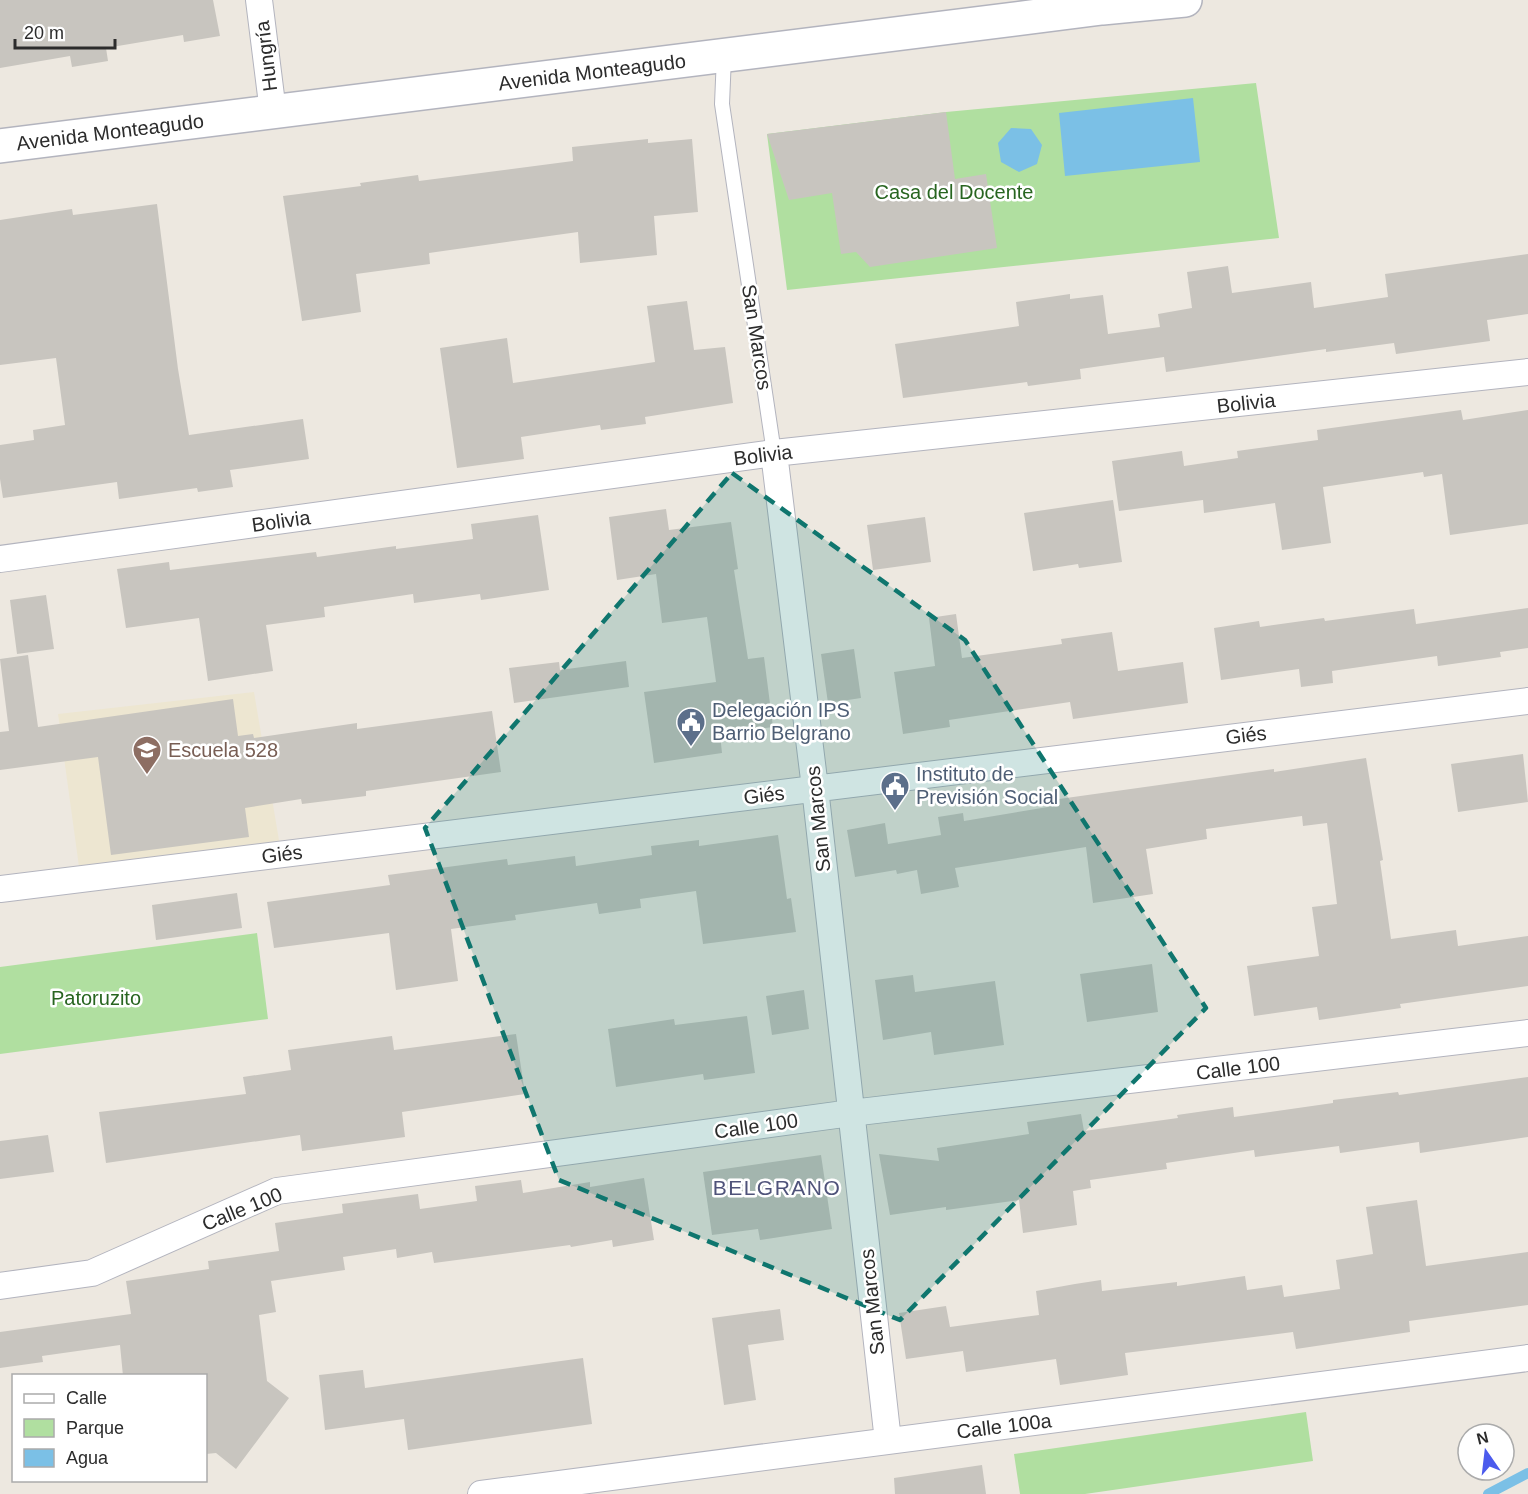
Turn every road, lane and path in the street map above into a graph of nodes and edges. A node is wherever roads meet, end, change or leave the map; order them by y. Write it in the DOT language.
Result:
graph roads {
  1 [pos="259,0"];
  2 [pos="1185,0"];
  3 [pos="1102,4"];
  4 [pos="724,56"];
  5 [pos="273,112"];
  6 [pos="0,146"];
  7 [pos="1528,372"];
  8 [pos="774,453"];
  9 [pos="0,559"];
  10 [pos="1528,701"];
  11 [pos="815,788"];
  12 [pos="0,889"];
  13 [pos="1528,1033"];
  14 [pos="851,1113"];
  15 [pos="0,1286"];
  16 [pos="1528,1358"];
  17 [pos="888,1441"];
  18 [pos="481,1494"];
  1 -- 5 [label="street, Hungría"];
  2 -- 3 [label="main road, Avenida Monteagudo"];
  3 -- 4 [label="main road, Avenida Monteagudo"];
  4 -- 5 [label="main road, Avenida Monteagudo"];
  4 -- 8 [label="lane, San Marcos"];
  5 -- 6 [label="main road, Avenida Monteagudo"];
  7 -- 8 [label="street, Bolivia"];
  8 -- 9 [label="street, Bolivia"];
  8 -- 11 [label="street, San Marcos"];
  10 -- 11 [label="street, Giés"];
  11 -- 12 [label="street, Giés"];
  11 -- 14 [label="street, San Marcos"];
  13 -- 14 [label="street, Calle 100"];
  14 -- 15 [label="street, Calle 100"];
  14 -- 17 [label="street, San Marcos"];
  16 -- 17 [label="street, Calle 100a"];
  17 -- 18 [label="street, Calle 100a"];
}
